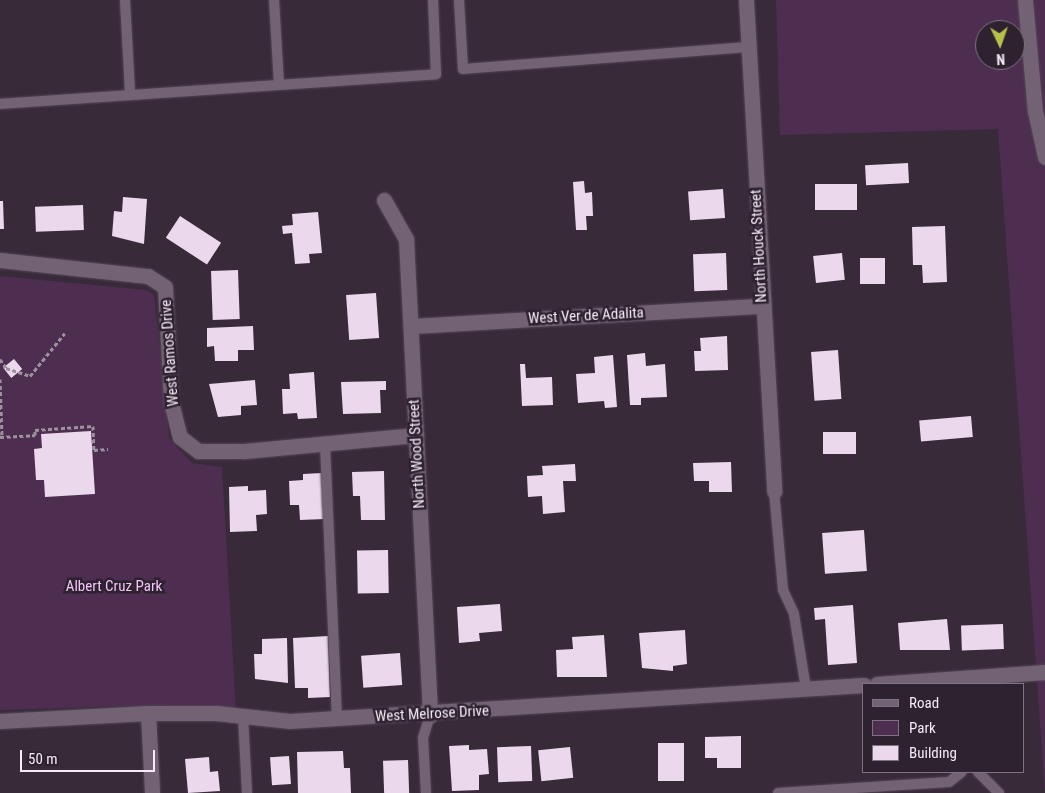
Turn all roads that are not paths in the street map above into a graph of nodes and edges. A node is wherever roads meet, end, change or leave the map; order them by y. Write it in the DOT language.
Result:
graph roads {
  1 [pos="125,0"];
  2 [pos="274,0"];
  3 [pos="433,0"];
  4 [pos="459,0"];
  5 [pos="746,0"];
  6 [pos="1025,0"];
  7 [pos="749,47"];
  8 [pos="278,84"];
  9 [pos="130,93"];
  10 [pos="0,104"];
  11 [pos="1045,157"];
  12 [pos="384,200"];
  13 [pos="0,260"];
  14 [pos="762,306"];
  15 [pos="410,326"];
  16 [pos="416,435"];
  17 [pos="325,444"];
  18 [pos="774,491"];
  19 [pos="1045,672"];
  20 [pos="978,681"];
  21 [pos="911,683"];
  22 [pos="862,685"];
  23 [pos="806,689"];
  24 [pos="148,713"];
  25 [pos="430,715"];
  26 [pos="243,716"];
  27 [pos="338,719"];
  28 [pos="0,721"];
  29 [pos="961,773"];
  30 [pos="979,773"];
  31 [pos="152,793"];
  32 [pos="247,793"];
  33 [pos="426,793"];
  34 [pos="778,793"];
  35 [pos="999,793"];
  1 -- 9 [label="lane"];
  2 -- 8 [label="lane"];
  3 -- 8 [label="lane"];
  4 -- 7 [label="lane"];
  5 -- 7 [label="street, North Houck Street"];
  6 -- 11 [label="street"];
  7 -- 14 [label="street, North Houck Street"];
  8 -- 9 [label="lane"];
  9 -- 10 [label="lane"];
  12 -- 15 [label="street, North Wood Street"];
  13 -- 17 [label="street, West Ramos Drive"];
  14 -- 15 [label="street, West Ver de Adalita"];
  14 -- 18 [label="street, North Houck Street"];
  15 -- 16 [label="street, North Wood Street"];
  16 -- 17 [label="street, West Ramos Drive"];
  16 -- 25 [label="street, North Wood Street"];
  17 -- 27 [label="lane"];
  18 -- 23 [label="lane"];
  19 -- 20 [label="street"];
  20 -- 21 [label="street"];
  22 -- 23 [label="street, West Melrose Drive"];
  23 -- 25 [label="street, West Melrose Drive"];
  24 -- 26 [label="street, West Melrose Drive"];
  24 -- 28 [label="street, West Melrose Drive"];
  24 -- 31 [label="street"];
  25 -- 27 [label="street, West Melrose Drive"];
  25 -- 33 [label="lane"];
  26 -- 27 [label="street, West Melrose Drive"];
  26 -- 32 [label="lane"];
  29 -- 34 [label="lane"];
  30 -- 35 [label="lane"];
}
